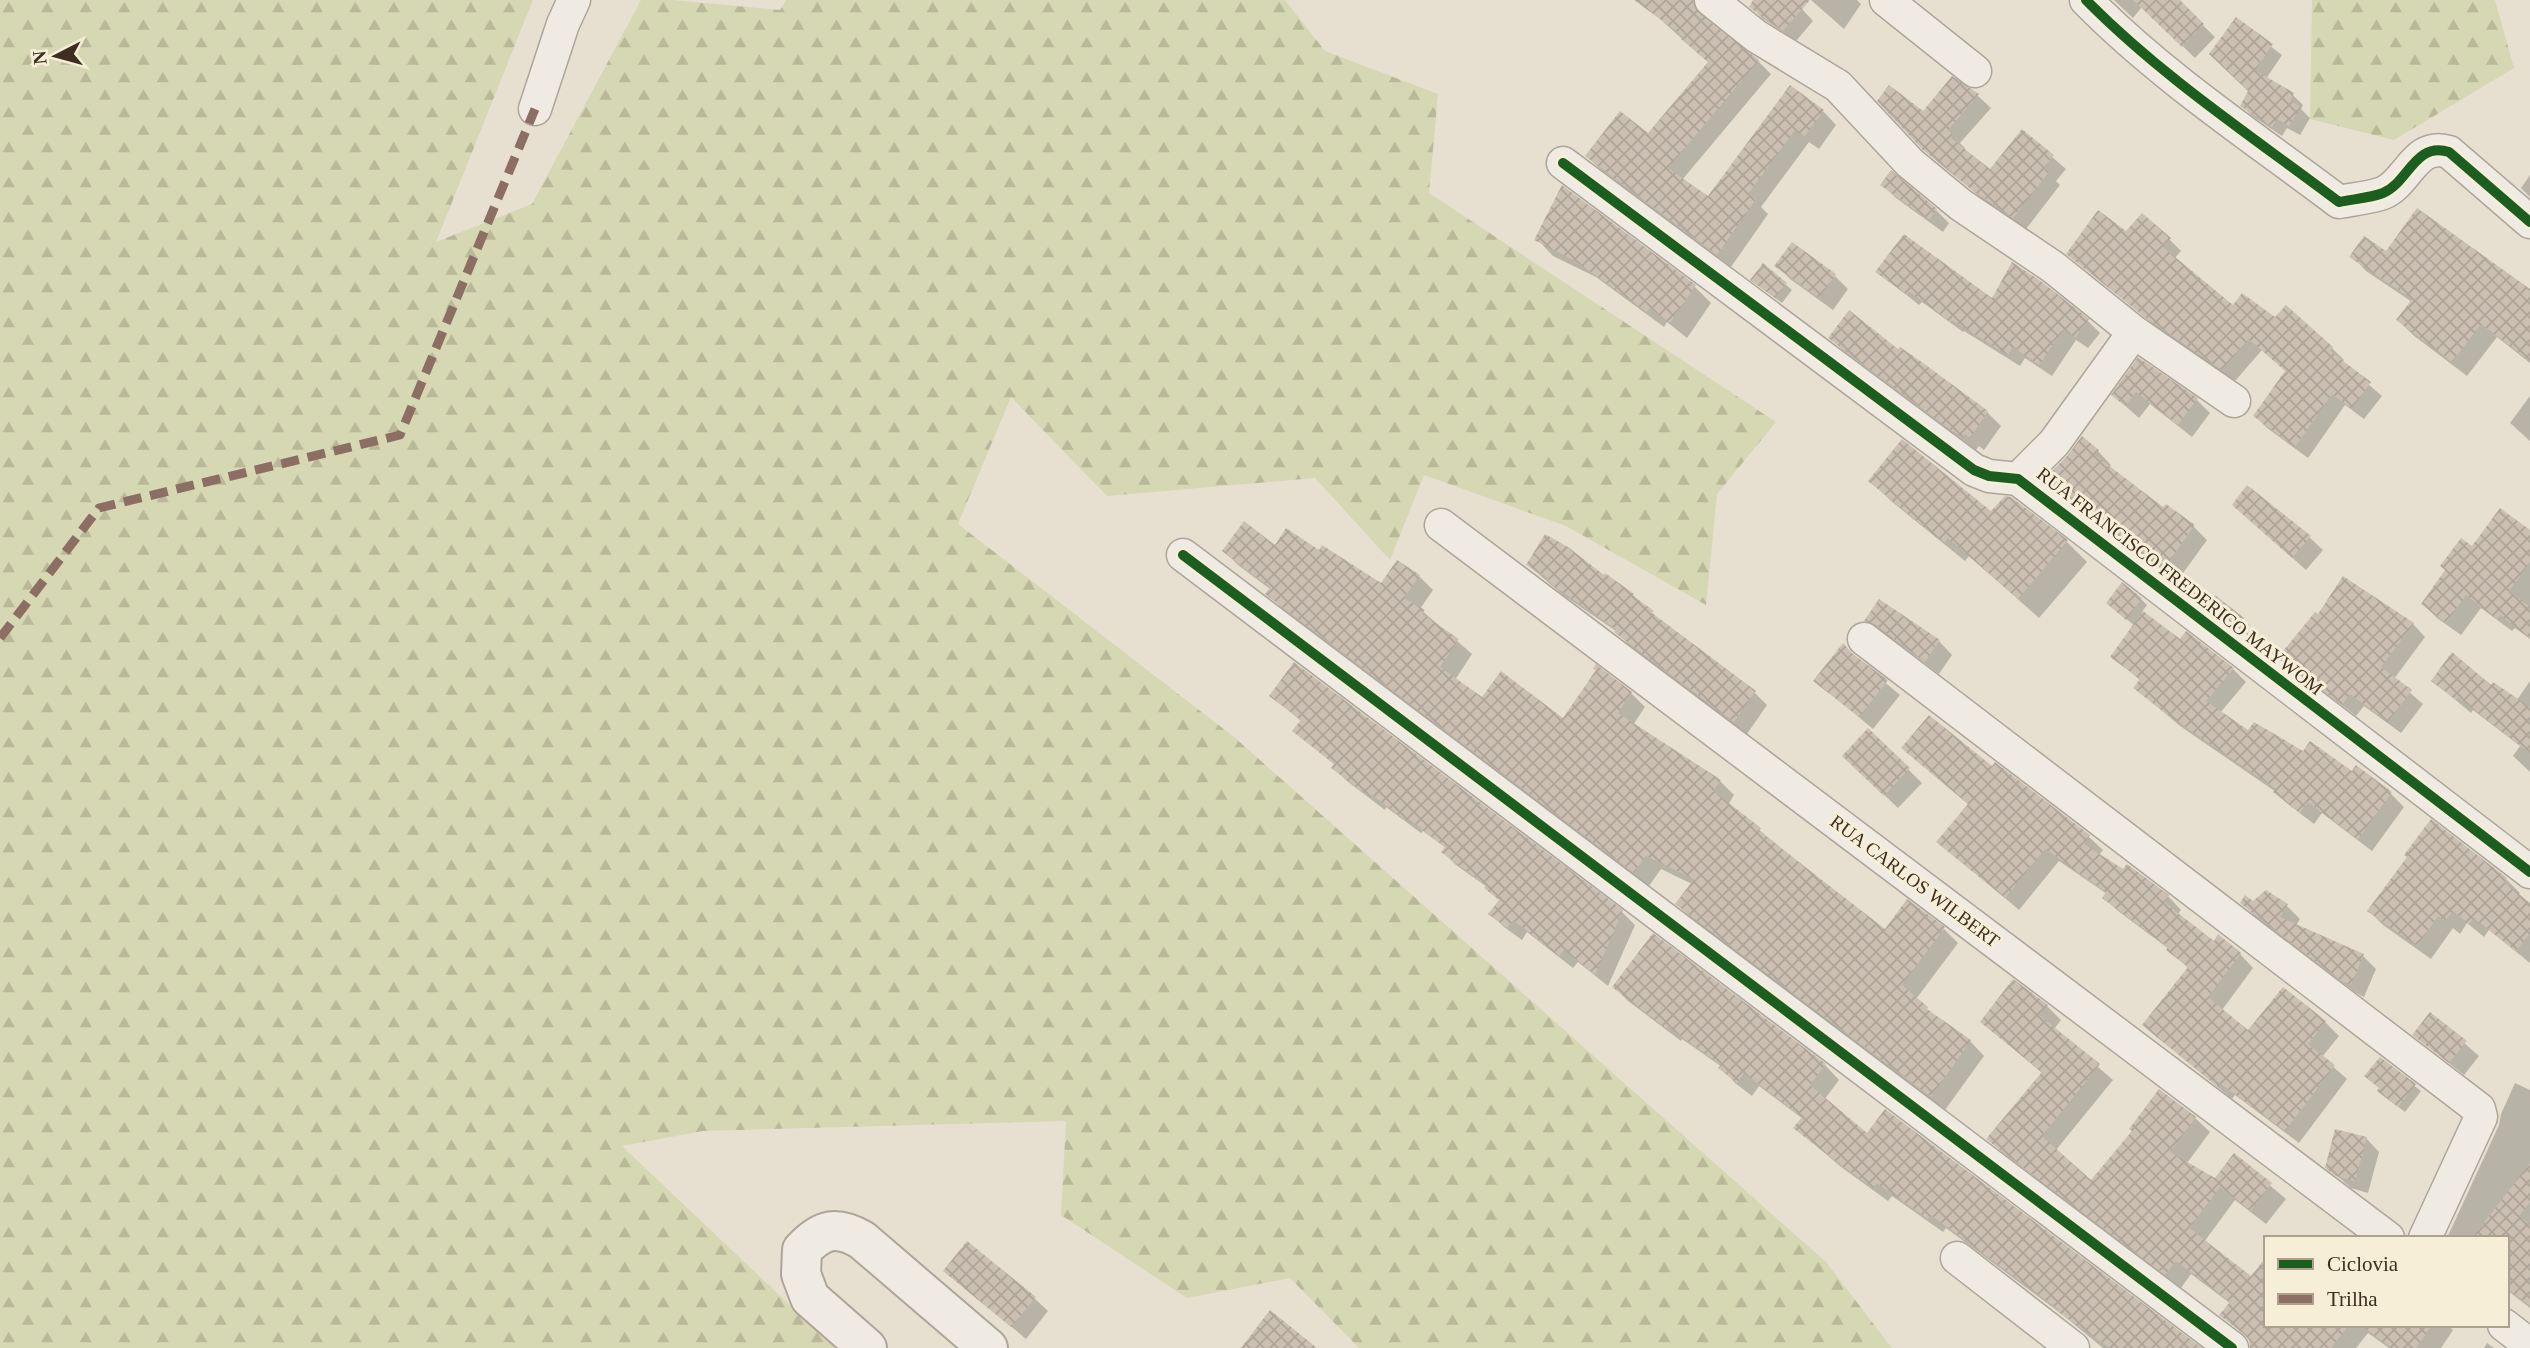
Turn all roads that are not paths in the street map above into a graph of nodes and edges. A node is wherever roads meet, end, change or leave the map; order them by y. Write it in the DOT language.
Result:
graph roads {
  1 [pos="574,0"];
  2 [pos="1711,0"];
  3 [pos="1886,0"];
  4 [pos="2087,0"];
  5 [pos="1975,71"];
  6 [pos="536,109"];
  7 [pos="1563,163"];
  8 [pos="2530,222"];
  9 [pos="2134,332"];
  10 [pos="2234,401"];
  11 [pos="2018,479"];
  12 [pos="1441,525"];
  13 [pos="1183,555"];
  14 [pos="1864,639"];
  15 [pos="2530,872"];
  16 [pos="2385,1236"];
  17 [pos="2426,1236"];
  18 [pos="1957,1258"];
  19 [pos="2507,1327"];
  20 [pos="2530,1345"];
  21 [pos="867,1348"];
  22 [pos="988,1348"];
  23 [pos="2073,1348"];
  24 [pos="2232,1348"];
  1 -- 6 [label="street"];
  2 -- 9 [label="street"];
  3 -- 5 [label="street"];
  4 -- 8 [label="street"];
  7 -- 11 [label="street, RUA FRANCISCO FREDERICO MAYWOM"];
  9 -- 10 [label="street"];
  9 -- 11 [label="street"];
  11 -- 15 [label="street, RUA FRANCISCO FREDERICO MAYWOM"];
  12 -- 16 [label="street, RUA CARLOS WILBERT"];
  13 -- 24 [label="street"];
  14 -- 17 [label="street"];
  18 -- 23 [label="street"];
  19 -- 20 [label="street"];
  21 -- 22 [label="street"];
}
